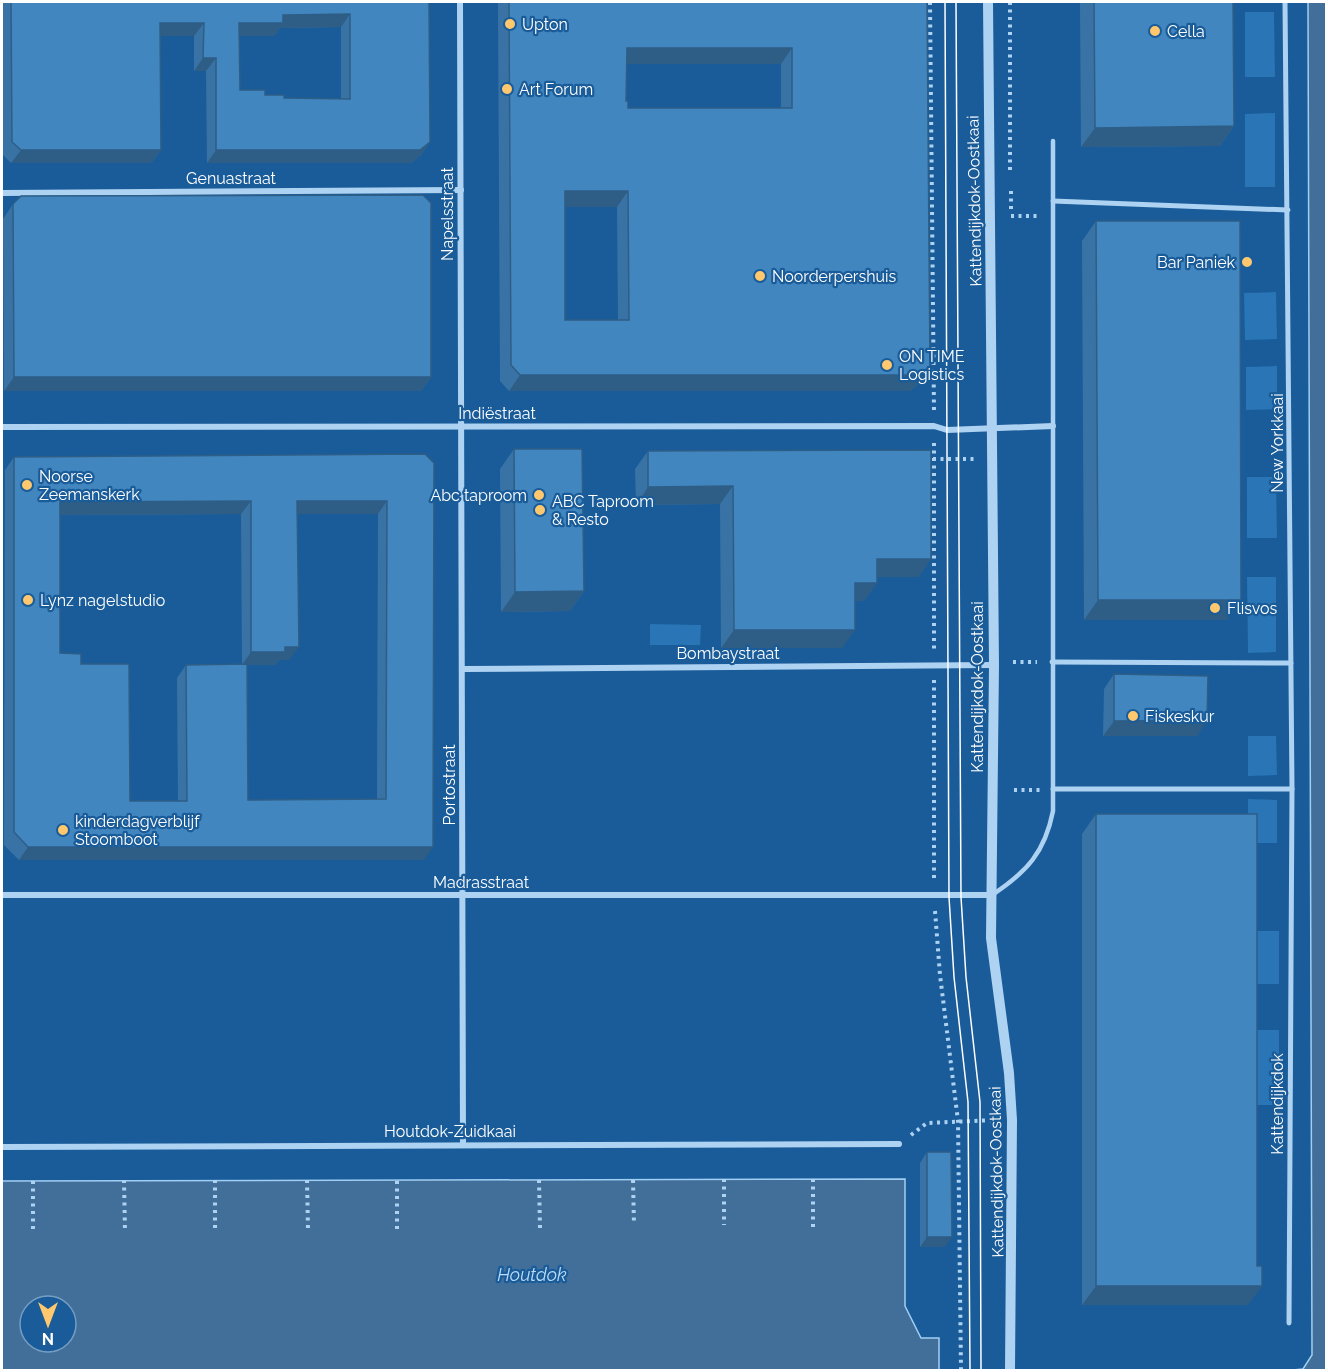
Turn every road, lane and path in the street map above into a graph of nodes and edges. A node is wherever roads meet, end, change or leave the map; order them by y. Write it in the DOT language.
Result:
graph roads {
  1 [pos="460,2"];
  2 [pos="930,2"];
  3 [pos="988,2"];
  4 [pos="1285,2"];
  5 [pos="1053,141"];
  6 [pos="461,190"];
  7 [pos="2,193"];
  8 [pos="1053,201"];
  9 [pos="1288,210"];
  10 [pos="1011,216"];
  11 [pos="1053,216"];
  12 [pos="462,426"];
  13 [pos="934,426"];
  14 [pos="992,426"];
  15 [pos="1053,426"];
  16 [pos="2,427"];
  17 [pos="1013,662"];
  18 [pos="1052,662"];
  19 [pos="1291,663"];
  20 [pos="994,665"];
  21 [pos="934,666"];
  22 [pos="463,669"];
  23 [pos="1053,789"];
  24 [pos="1292,789"];
  25 [pos="1014,790"];
  26 [pos="1292,885"];
  27 [pos="2,896"];
  28 [pos="463,896"];
  29 [pos="991,896"];
  30 [pos="934,897"];
  31 [pos="1012,1120"];
  32 [pos="958,1121"];
  33 [pos="899,1144"];
  34 [pos="463,1145"];
  35 [pos="2,1147"];
  36 [pos="633,1179"];
  37 [pos="724,1179"];
  38 [pos="813,1179"];
  39 [pos="124,1180"];
  40 [pos="215,1180"];
  41 [pos="307,1180"];
  42 [pos="539,1180"];
  43 [pos="33,1181"];
  44 [pos="397,1181"];
  45 [pos="634,1224"];
  46 [pos="724,1225"];
  47 [pos="813,1227"];
  48 [pos="540,1228"];
  49 [pos="308,1229"];
  50 [pos="33,1230"];
  51 [pos="215,1230"];
  52 [pos="397,1230"];
  53 [pos="125,1231"];
  54 [pos="1289,1323"];
  55 [pos="962,1371"];
  56 [pos="1010,1371"];
  1 -- 6 [label="street, Napelsstraat"];
  2 -- 13 [label="path"];
  3 -- 14 [label="street, Kattendijkdok-Oostkaai"];
  4 -- 9 [label="street, New Yorkkaai"];
  5 -- 8 [label="lane"];
  6 -- 7 [label="street, Genuastraat"];
  6 -- 12 [label="street, Napelsstraat"];
  8 -- 9 [label="street"];
  8 -- 11 [label="lane"];
  9 -- 19 [label="street, New Yorkkaai"];
  10 -- 11 [label="path"];
  11 -- 15 [label="lane"];
  12 -- 13 [label="street, Indiëstraat"];
  12 -- 16 [label="street, Indiëstraat"];
  12 -- 22 [label="street, Portostraat"];
  13 -- 14 [label="street, Indiëstraat"];
  13 -- 21 [label="path"];
  14 -- 15 [label="street, Indiëstraat"];
  14 -- 20 [label="street, Kattendijkdok-Oostkaai"];
  15 -- 18 [label="lane"];
  17 -- 18 [label="path"];
  18 -- 19 [label="street"];
  18 -- 23 [label="lane"];
  19 -- 24 [label="street, New Yorkkaai"];
  20 -- 21 [label="street, Bombaystraat"];
  20 -- 29 [label="street, Kattendijkdok-Oostkaai"];
  21 -- 22 [label="street, Bombaystraat"];
  21 -- 30 [label="path"];
  22 -- 28 [label="street, Portostraat"];
  23 -- 24 [label="street"];
  23 -- 25 [label="path"];
  23 -- 29 [label="lane"];
  24 -- 26 [label="street, New Yorkkaai"];
  26 -- 54 [label="street, Kattendijkdok"];
  27 -- 28 [label="street, Madrasstraat"];
  28 -- 30 [label="street, Madrasstraat"];
  28 -- 34 [label="street, Portostraat"];
  29 -- 30 [label="street, Madrasstraat"];
  29 -- 31 [label="street, Kattendijkdok-Oostkaai"];
  30 -- 32 [label="path"];
  31 -- 32 [label="path"];
  31 -- 56 [label="street, Kattendijkdok-Oostkaai"];
  32 -- 33 [label="path"];
  32 -- 55 [label="path"];
  33 -- 34 [label="street, Houtdok-Zuidkaai"];
  34 -- 35 [label="street, Houtdok-Zuidkaai"];
  36 -- 45 [label="path"];
  37 -- 46 [label="path"];
  38 -- 47 [label="path"];
  39 -- 53 [label="path"];
  40 -- 51 [label="path"];
  41 -- 49 [label="path"];
  42 -- 48 [label="path"];
  43 -- 50 [label="path"];
  44 -- 52 [label="path"];
}
